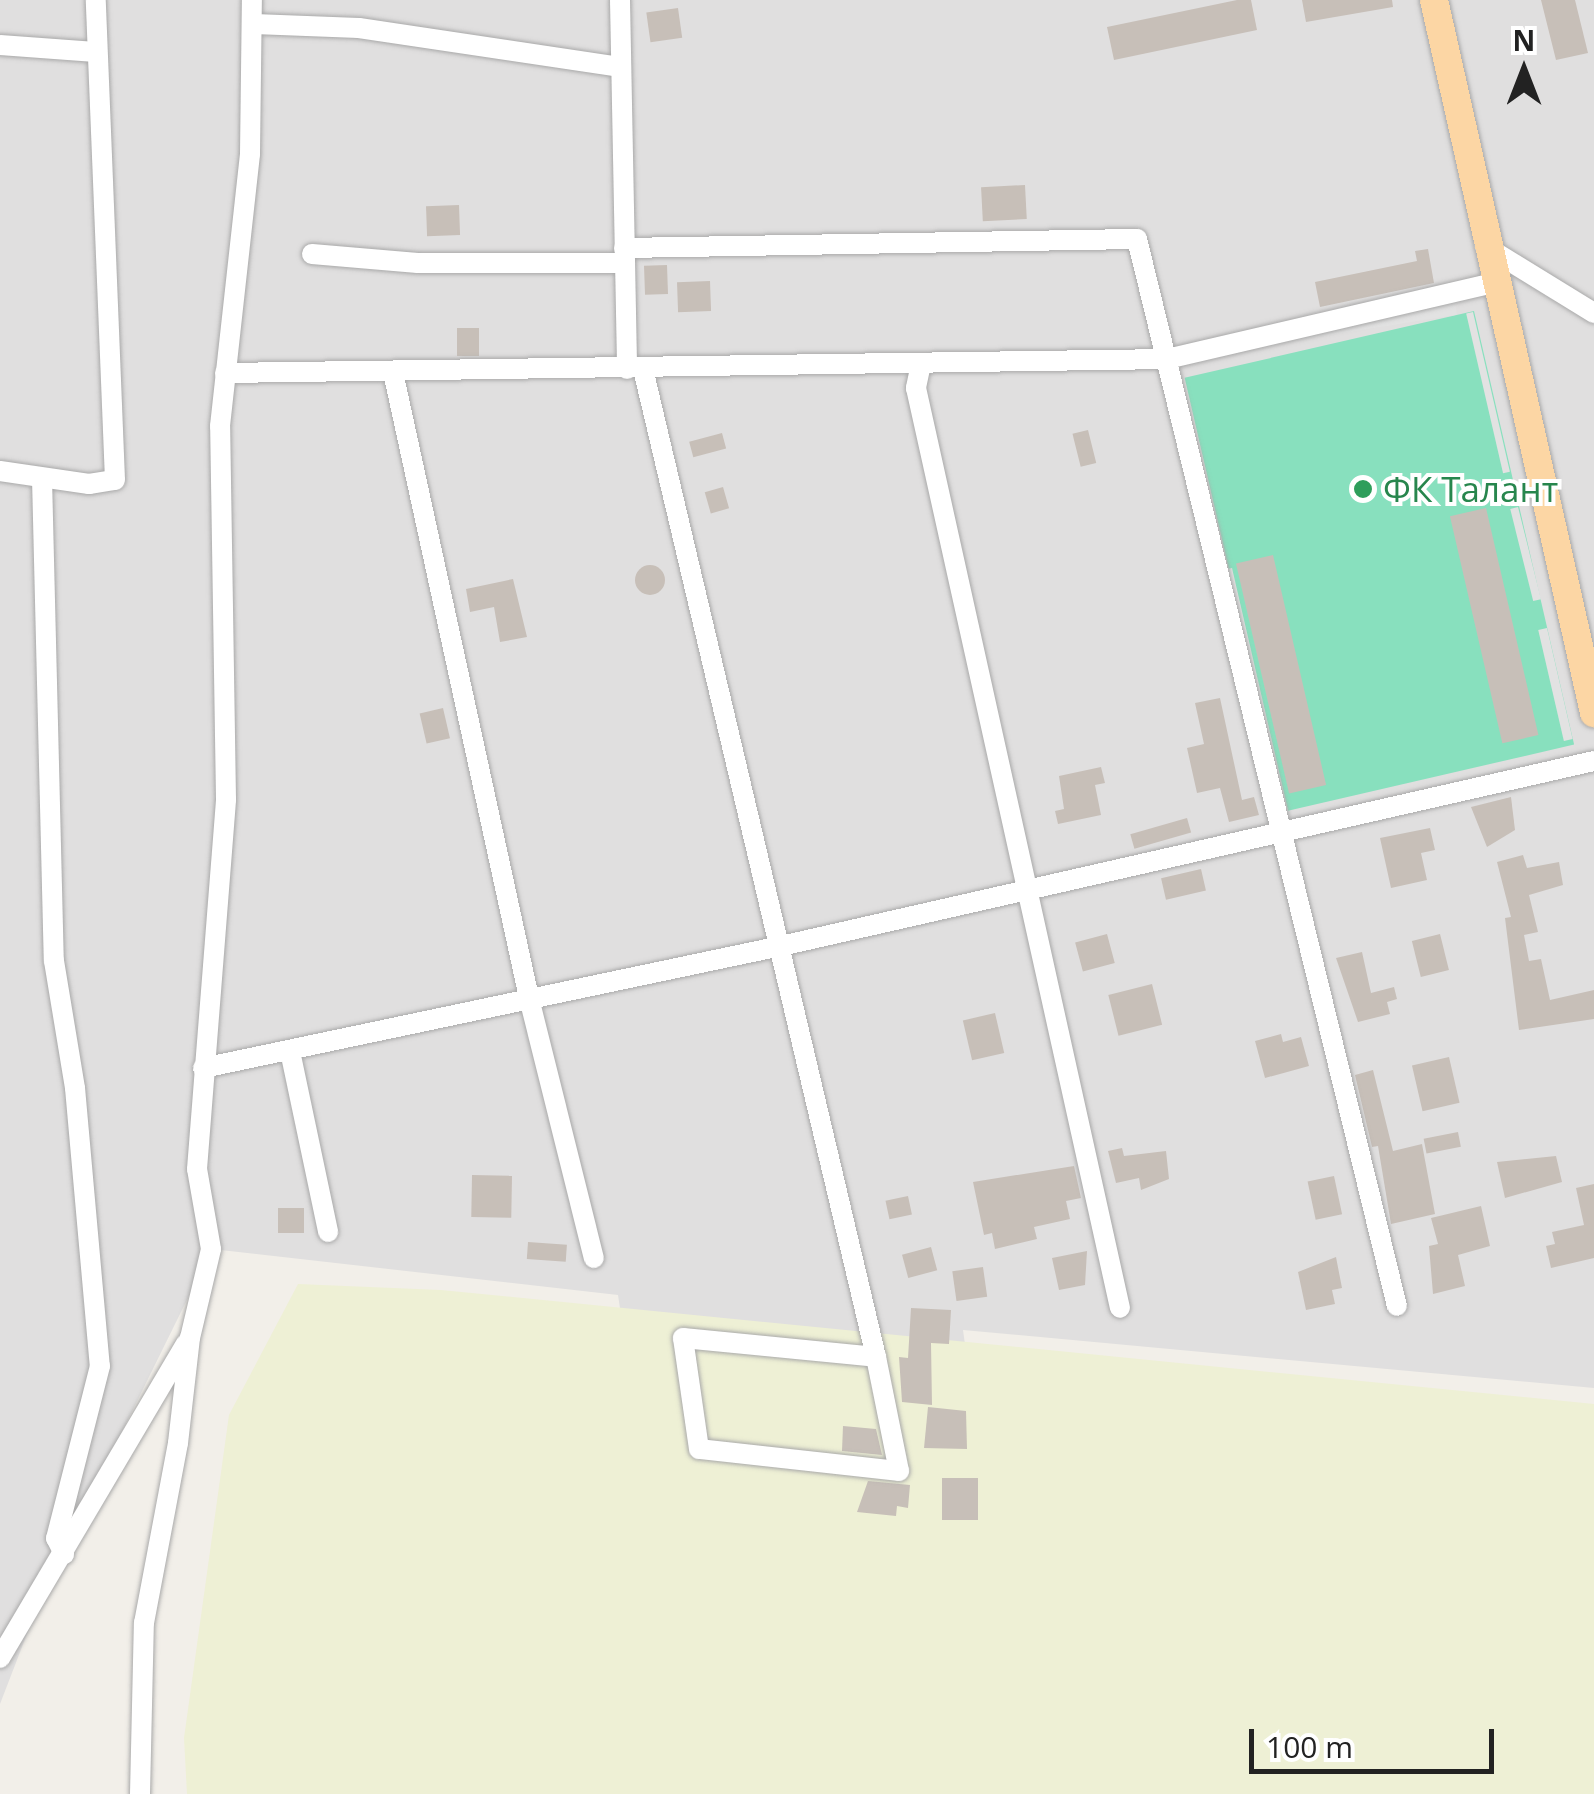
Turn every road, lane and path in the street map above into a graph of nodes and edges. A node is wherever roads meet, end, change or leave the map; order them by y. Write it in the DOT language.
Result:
graph roads {
  1 [pos="96,0"];
  2 [pos="252,0"];
  3 [pos="620,0"];
  4 [pos="1434,0"];
  5 [pos="254,24"];
  6 [pos="0,45"];
  7 [pos="96,52"];
  8 [pos="622,67"];
  9 [pos="1485,246"];
  10 [pos="312,254"];
  11 [pos="624,256"];
  12 [pos="1493,284"];
  13 [pos="1594,312"];
  14 [pos="1166,358"];
  15 [pos="921,364"];
  16 [pos="635,368"];
  17 [pos="393,372"];
  18 [pos="225,373"];
  19 [pos="0,471"];
  20 [pos="42,478"];
  21 [pos="1594,713"];
  22 [pos="1594,761"];
  23 [pos="1280,832"];
  24 [pos="1027,892"];
  25 [pos="781,946"];
  26 [pos="529,998"];
  27 [pos="290,1050"];
  28 [pos="203,1068"];
  29 [pos="328,1232"];
  30 [pos="594,1258"];
  31 [pos="1398,1306"];
  32 [pos="1120,1308"];
  33 [pos="190,1338"];
  34 [pos="876,1356"];
  35 [pos="64,1554"];
  36 [pos="2,1648"];
  37 [pos="140,1794"];
  1 -- 7 [label="street"];
  2 -- 5 [label="street"];
  3 -- 8 [label="street"];
  4 -- 9 [label="main road"];
  5 -- 8 [label="street"];
  5 -- 18 [label="street"];
  6 -- 7 [label="street"];
  7 -- 20 [label="street"];
  8 -- 11 [label="street"];
  9 -- 12 [label="main road"];
  9 -- 13 [label="street"];
  10 -- 11 [label="street"];
  11 -- 14 [label="street"];
  11 -- 16 [label="street"];
  12 -- 14 [label="street"];
  12 -- 21 [label="main road"];
  14 -- 15 [label="street"];
  14 -- 23 [label="street"];
  15 -- 16 [label="street"];
  15 -- 24 [label="street"];
  16 -- 17 [label="street"];
  16 -- 25 [label="street"];
  17 -- 18 [label="street"];
  17 -- 26 [label="street"];
  18 -- 28 [label="street"];
  19 -- 20 [label="street"];
  20 -- 35 [label="street"];
  22 -- 23 [label="street"];
  23 -- 24 [label="street"];
  23 -- 31 [label="street"];
  24 -- 25 [label="street"];
  24 -- 32 [label="street"];
  25 -- 26 [label="street"];
  25 -- 34 [label="street"];
  26 -- 27 [label="street"];
  26 -- 30 [label="street"];
  27 -- 28 [label="street"];
  27 -- 29 [label="street"];
  28 -- 33 [label="street"];
  33 -- 35 [label="street"];
  33 -- 37 [label="street"];
  34 -- 34 [label="street"];
  35 -- 36 [label="street"];
}
